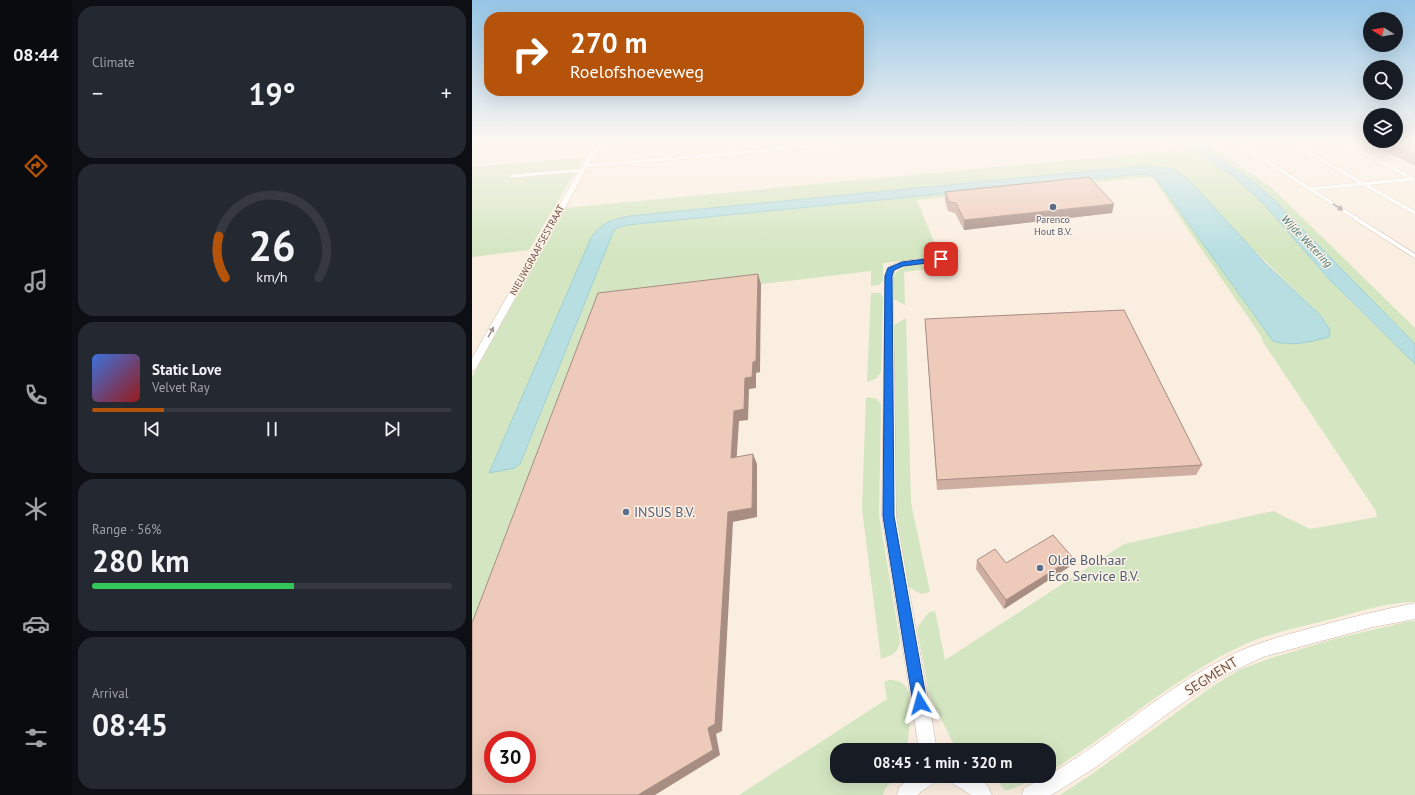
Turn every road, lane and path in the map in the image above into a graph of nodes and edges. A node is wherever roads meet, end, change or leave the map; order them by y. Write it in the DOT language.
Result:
graph roads {
  1 [pos="577,178"];
  2 [pos="1293,178"];
  3 [pos="1353,178"];
  4 [pos="1414,179"];
  5 [pos="1363,184"];
  6 [pos="1310,189"];
  7 [pos="1415,213"];
  8 [pos="1415,256"];
  9 [pos="941,259"];
  10 [pos="472,366"];
  11 [pos="1415,611"];
  12 [pos="927,743"];
  13 [pos="917,783"];
  14 [pos="971,783"];
  15 [pos="906,795"];
  16 [pos="983,795"];
  17 [pos="1031,795"];
  10 -- 1 [label="street, NIEUWGRAAFSESTRAAT, one-way"];
  2 -- 6 [label="lane"];
  3 -- 5 [label="lane"];
  4 -- 5 [label="lane"];
  5 -- 6 [label="lane"];
  5 -- 7 [label="lane"];
  6 -- 8 [label="lane, one-way"];
  9 -- 12 [label="street"];
  11 -- 17 [label="street, SEGMENT"];
  13 -- 15 [label="street"];
  14 -- 16 [label="street"];
}
